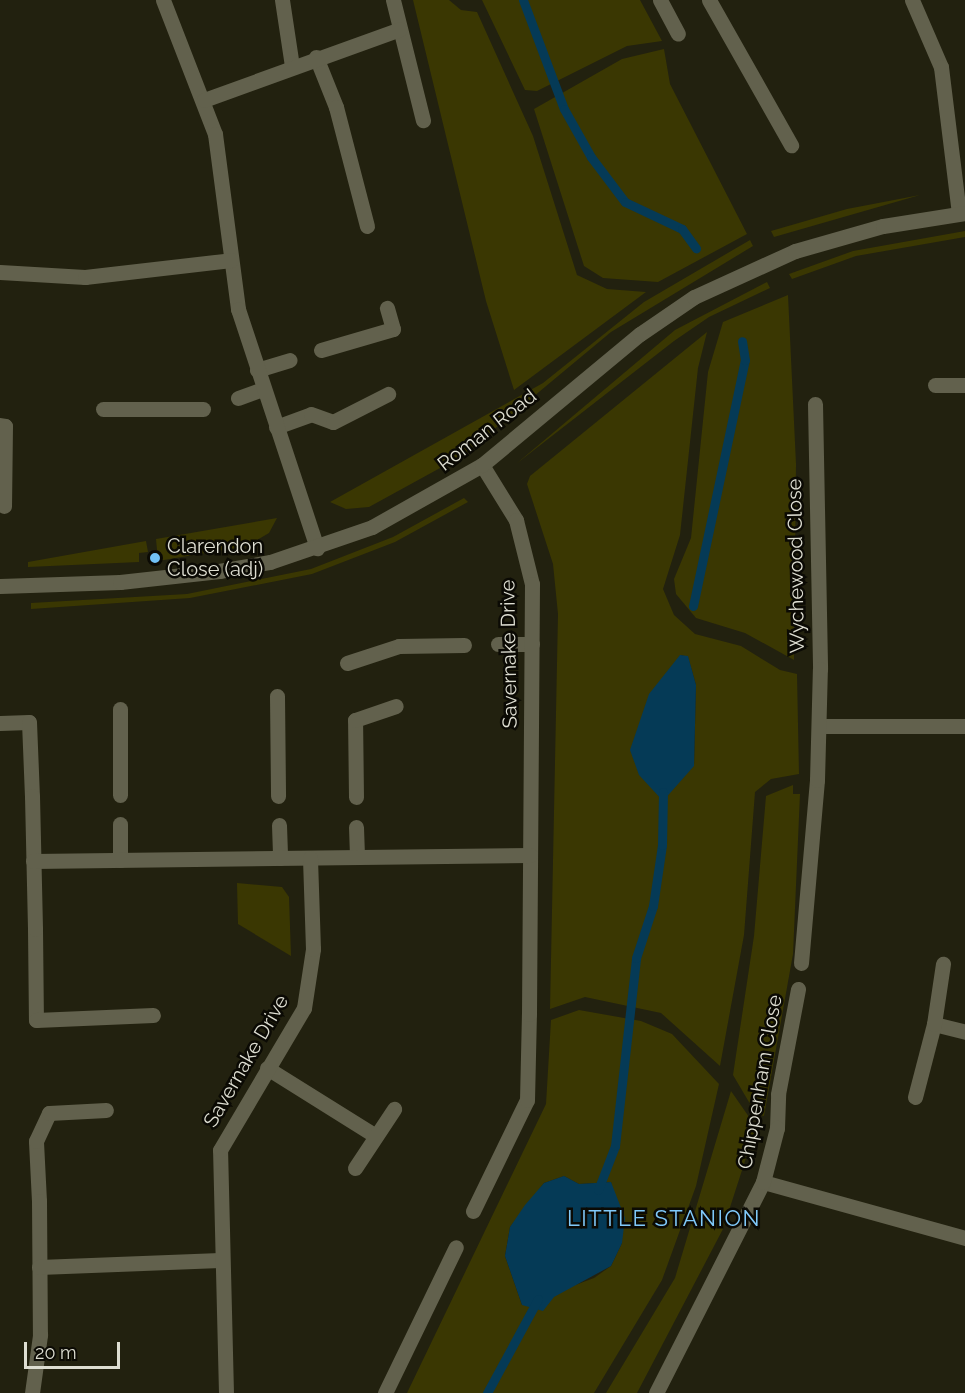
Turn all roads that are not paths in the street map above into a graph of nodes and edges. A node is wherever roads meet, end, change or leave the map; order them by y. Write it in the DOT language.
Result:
graph roads {
  1 [pos="163,0"];
  2 [pos="282,0"];
  3 [pos="393,0"];
  4 [pos="660,0"];
  5 [pos="709,0"];
  6 [pos="912,0"];
  7 [pos="400,28"];
  8 [pos="678,34"];
  9 [pos="316,57"];
  10 [pos="292,66"];
  11 [pos="204,100"];
  12 [pos="423,120"];
  13 [pos="791,145"];
  14 [pos="962,213"];
  15 [pos="367,226"];
  16 [pos="231,260"];
  17 [pos="0,272"];
  18 [pos="387,308"];
  19 [pos="321,350"];
  20 [pos="290,360"];
  21 [pos="257,370"];
  22 [pos="935,385"];
  23 [pos="965,385"];
  24 [pos="262,389"];
  25 [pos="388,394"];
  26 [pos="238,398"];
  27 [pos="815,404"];
  28 [pos="103,409"];
  29 [pos="203,409"];
  30 [pos="0,426"];
  31 [pos="276,427"];
  32 [pos="482,465"];
  33 [pos="4,506"];
  34 [pos="317,548"];
  35 [pos="0,586"];
  36 [pos="498,644"];
  37 [pos="531,644"];
  38 [pos="464,645"];
  39 [pos="347,663"];
  40 [pos="277,696"];
  41 [pos="396,706"];
  42 [pos="120,710"];
  43 [pos="0,723"];
  44 [pos="819,726"];
  45 [pos="965,726"];
  46 [pos="120,795"];
  47 [pos="278,796"];
  48 [pos="356,797"];
  49 [pos="120,824"];
  50 [pos="279,825"];
  51 [pos="356,827"];
  52 [pos="530,855"];
  53 [pos="357,857"];
  54 [pos="280,858"];
  55 [pos="310,858"];
  56 [pos="120,860"];
  57 [pos="33,861"];
  58 [pos="801,963"];
  59 [pos="943,964"];
  60 [pos="798,989"];
  61 [pos="153,1015"];
  62 [pos="934,1024"];
  63 [pos="965,1032"];
  64 [pos="267,1068"];
  65 [pos="915,1097"];
  66 [pos="393,1109"];
  67 [pos="106,1110"];
  68 [pos="376,1136"];
  69 [pos="355,1168"];
  70 [pos="763,1182"];
  71 [pos="474,1211"];
  72 [pos="965,1238"];
  73 [pos="456,1247"];
  74 [pos="220,1260"];
  75 [pos="39,1267"];
  76 [pos="32,1393"];
  77 [pos="226,1393"];
  78 [pos="385,1393"];
  79 [pos="656,1393"];
  1 -- 11 [label="street"];
  2 -- 10 [label="street"];
  3 -- 7 [label="street"];
  4 -- 8 [label="street"];
  5 -- 13 [label="street"];
  6 -- 14 [label="street"];
  7 -- 9 [label="street"];
  7 -- 12 [label="street"];
  9 -- 10 [label="street"];
  9 -- 15 [label="street"];
  10 -- 11 [label="street"];
  11 -- 16 [label="street"];
  14 -- 32 [label="street, Roman Road"];
  16 -- 17 [label="street"];
  16 -- 21 [label="street"];
  18 -- 19 [label="street"];
  20 -- 21 [label="street"];
  21 -- 24 [label="street"];
  22 -- 23 [label="street"];
  24 -- 26 [label="street"];
  24 -- 31 [label="street"];
  25 -- 31 [label="street"];
  27 -- 44 [label="street, Wychewood Close"];
  28 -- 29 [label="street"];
  30 -- 33 [label="street"];
  31 -- 34 [label="street"];
  32 -- 34 [label="street, Roman Road"];
  32 -- 37 [label="street, Savernake Drive"];
  34 -- 35 [label="street, Roman Road"];
  36 -- 37 [label="street"];
  37 -- 52 [label="street, Savernake Drive"];
  38 -- 39 [label="street"];
  40 -- 47 [label="street"];
  41 -- 48 [label="street"];
  42 -- 46 [label="street"];
  43 -- 57 [label="street"];
  44 -- 45 [label="street"];
  44 -- 58 [label="street, Wychewood Close"];
  49 -- 56 [label="street"];
  50 -- 54 [label="street"];
  51 -- 53 [label="street"];
  52 -- 53 [label="street"];
  52 -- 71 [label="street, Savernake Drive"];
  53 -- 55 [label="street"];
  54 -- 55 [label="street"];
  54 -- 56 [label="street"];
  55 -- 64 [label="street, Savernake Drive"];
  56 -- 57 [label="street"];
  57 -- 61 [label="street"];
  59 -- 62 [label="street"];
  60 -- 70 [label="street, Chippenham Close"];
  62 -- 63 [label="street"];
  62 -- 65 [label="street"];
  64 -- 68 [label="street"];
  64 -- 74 [label="street, Savernake Drive"];
  66 -- 68 [label="street"];
  67 -- 75 [label="street"];
  68 -- 69 [label="street"];
  70 -- 72 [label="street, Chippenham Close"];
  70 -- 79 [label="street, Chippenham Close"];
  73 -- 78 [label="street"];
  74 -- 75 [label="street"];
  74 -- 77 [label="street, Savernake Drive"];
  75 -- 76 [label="street"];
}
